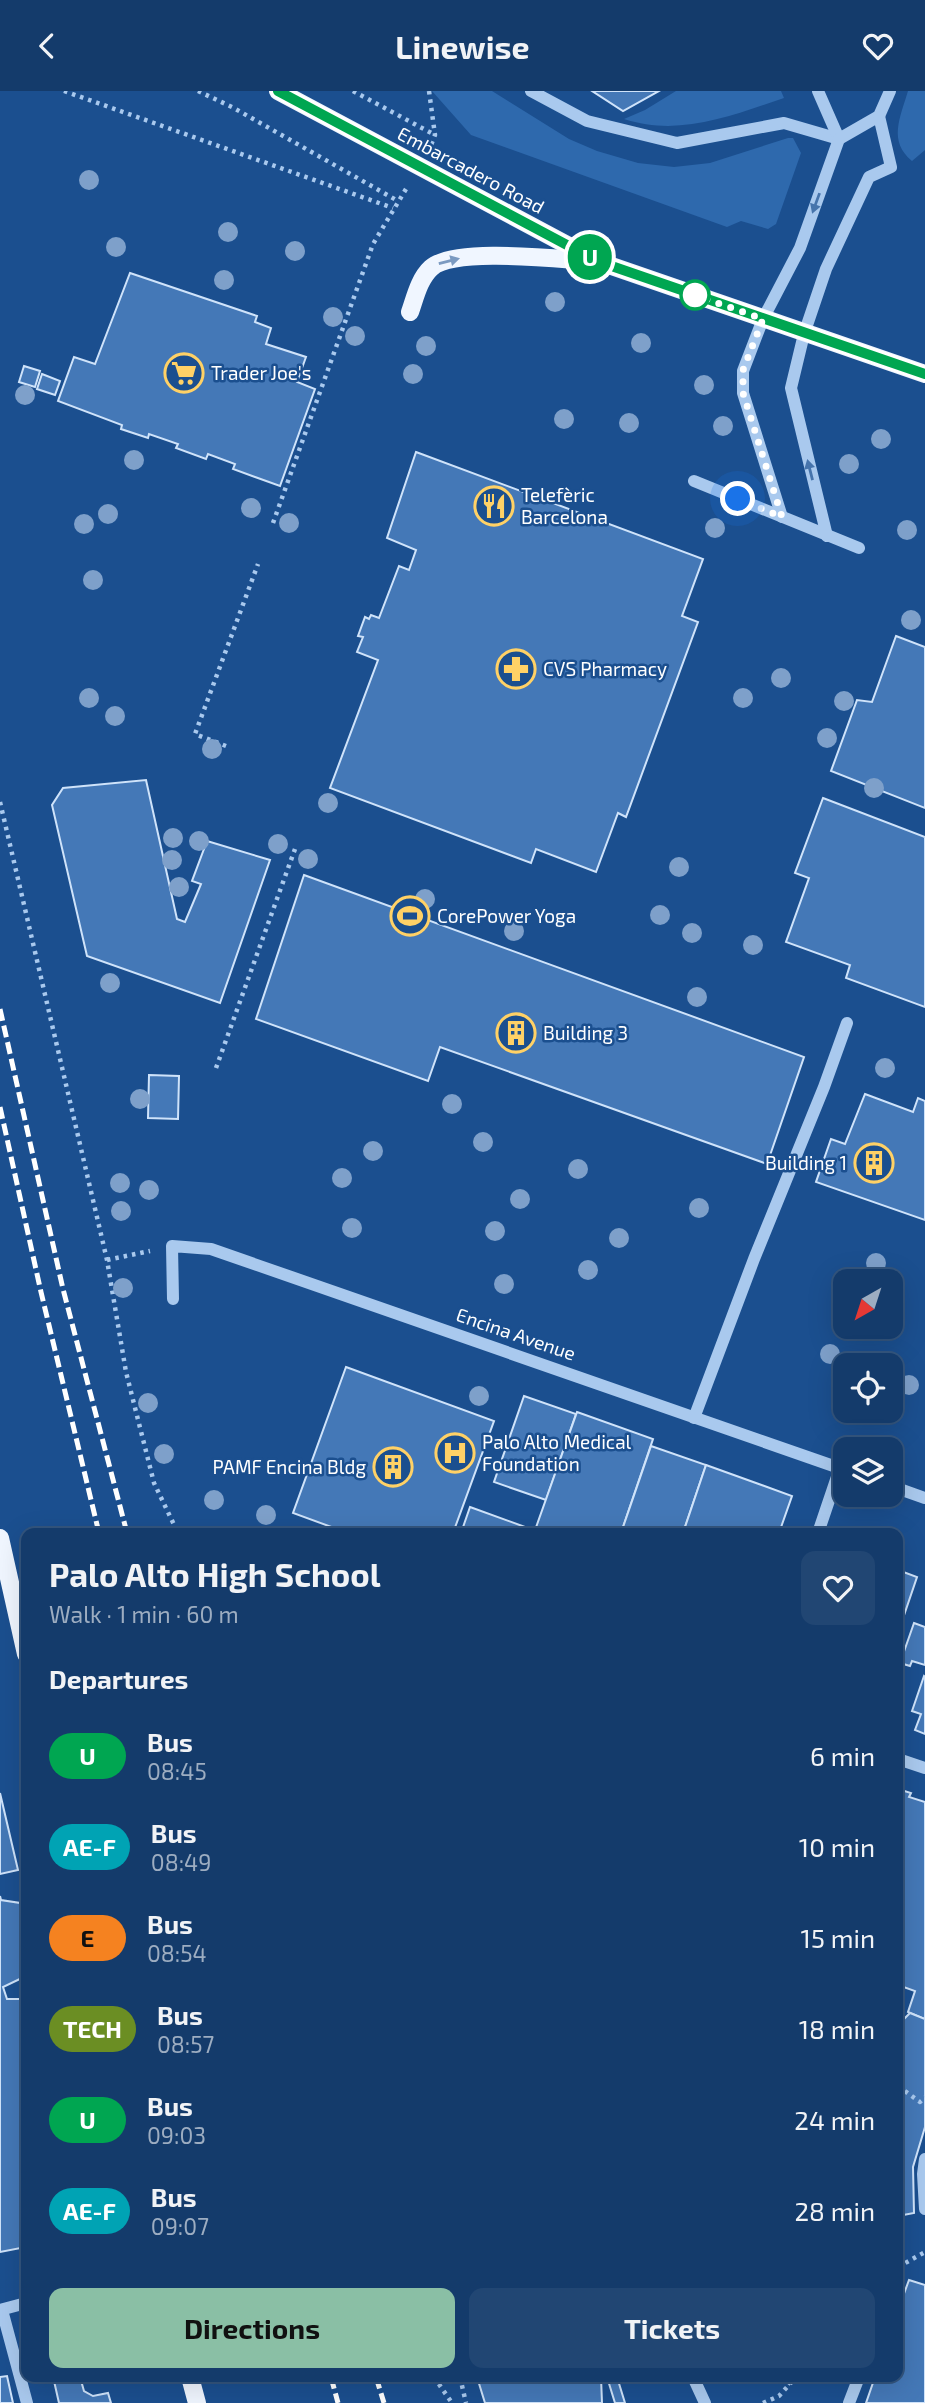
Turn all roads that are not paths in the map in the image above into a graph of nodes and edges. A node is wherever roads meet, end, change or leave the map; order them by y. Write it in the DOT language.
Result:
graph roads {
  1 [pos="278,91"];
  2 [pos="531,91"];
  3 [pos="818,91"];
  4 [pos="890,91"];
  5 [pos="878,116"];
  6 [pos="839,139"];
  7 [pos="597,261"];
  8 [pos="410,311"];
  9 [pos="763,319"];
  10 [pos="804,334"];
  11 [pos="925,374"];
  12 [pos="694,481"];
  13 [pos="782,517"];
  14 [pos="827,536"];
  15 [pos="859,548"];
  16 [pos="847,1023"];
  17 [pos="173,1299"];
  18 [pos="694,1419"];
  19 [pos="833,1466"];
  20 [pos="903,1490"];
  21 [pos="833,1493"];
  22 [pos="925,1498"];
  23 [pos="820,1528"];
  24 [pos="0,1538"];
  25 [pos="5,1583"];
  26 [pos="21,1637"];
  27 [pos="903,1761"];
  28 [pos="925,1768"];
  29 [pos="925,2159"];
  30 [pos="925,2206"];
  31 [pos="21,2304"];
  32 [pos="1,2310"];
  33 [pos="21,2382"];
  34 [pos="21,2382"];
  35 [pos="191,2382"];
  36 [pos="695,2382"];
  37 [pos="857,2382"];
  38 [pos="27,2403"];
  39 [pos="197,2403"];
  40 [pos="705,2403"];
  41 [pos="849,2403"];
  1 -- 7 [label="main road, Embarcadero Road"];
  2 -- 6 [label="street"];
  3 -- 6 [label="street"];
  4 -- 5 [label="street"];
  5 -- 6 [label="street"];
  5 -- 10 [label="street"];
  6 -- 9 [label="street, one-way"];
  8 -- 7 [label="main road, one-way"];
  7 -- 9 [label="main road, Embarcadero Road"];
  9 -- 10 [label="main road, Embarcadero Road"];
  9 -- 13 [label="street"];
  10 -- 11 [label="main road, Embarcadero Road"];
  14 -- 10 [label="street, one-way"];
  12 -- 13 [label="street"];
  13 -- 14 [label="street"];
  14 -- 15 [label="street"];
  16 -- 18 [label="street"];
  17 -- 18 [label="street, Encina Avenue"];
  18 -- 19 [label="street, Encina Avenue"];
  20 -- 22 [label="street"];
  21 -- 23 [label="street"];
  24 -- 25 [label="main road"];
  25 -- 26 [label="main road"];
  27 -- 28 [label="street"];
  29 -- 30 [label="street"];
  31 -- 32 [label="street"];
  32 -- 33 [label="street"];
  34 -- 38 [label="street"];
  35 -- 39 [label="main road"];
  36 -- 40 [label="street"];
  37 -- 41 [label="street"];
}
